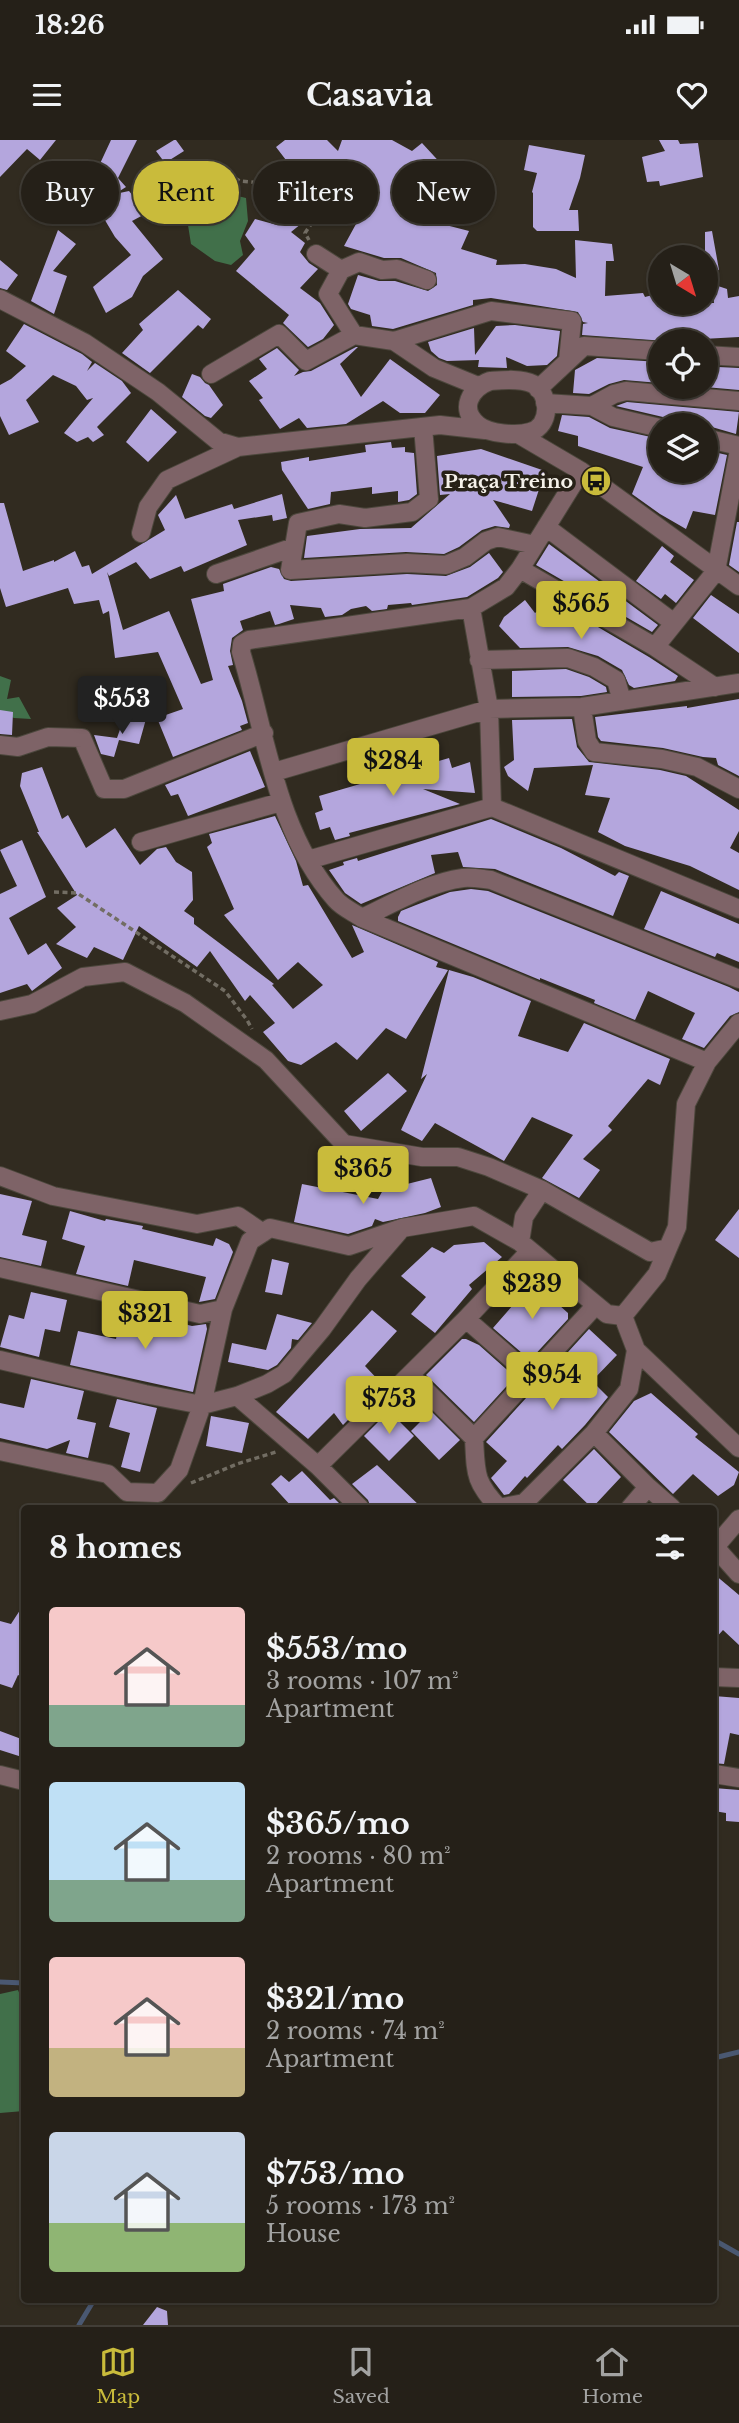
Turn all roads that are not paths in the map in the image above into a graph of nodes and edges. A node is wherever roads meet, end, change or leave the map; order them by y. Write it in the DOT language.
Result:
graph roads {
  1 [pos="316,254"];
  2 [pos="341,270"];
  3 [pos="427,280"];
  4 [pos="3,301"];
  5 [pos="354,335"];
  6 [pos="394,341"];
  7 [pos="648,350"];
  8 [pos="718,356"];
  9 [pos="739,357"];
  10 [pos="568,361"];
  11 [pos="211,374"];
  12 [pos="473,392"];
  13 [pos="542,396"];
  14 [pos="739,401"];
  15 [pos="592,406"];
  16 [pos="544,422"];
  17 [pos="648,425"];
  18 [pos="431,426"];
  19 [pos="485,430"];
  20 [pos="518,434"];
  21 [pos="718,442"];
  22 [pos="238,447"];
  23 [pos="739,448"];
  24 [pos="555,455"];
  25 [pos="581,471"];
  26 [pos="546,527"];
  27 [pos="141,533"];
  28 [pos="535,545"];
  29 [pos="294,547"];
  30 [pos="520,569"];
  31 [pos="716,571"];
  32 [pos="216,574"];
  33 [pos="739,586"];
  34 [pos="471,608"];
  35 [pos="674,623"];
  36 [pos="655,647"];
  37 [pos="479,660"];
  38 [pos="739,684"];
  39 [pos="715,687"];
  40 [pos="622,701"];
  41 [pos="582,707"];
  42 [pos="489,709"];
  43 [pos="264,733"];
  44 [pos="0,745"];
  45 [pos="274,772"];
  46 [pos="739,789"];
  47 [pos="281,802"];
  48 [pos="492,807"];
  49 [pos="141,842"];
  50 [pos="308,860"];
  51 [pos="739,909"];
  52 [pos="362,918"];
  53 [pos="739,979"];
  54 [pos="0,1011"];
  55 [pos="739,1024"];
  56 [pos="707,1062"];
  57 [pos="0,1176"];
  58 [pos="542,1189"];
  59 [pos="402,1228"];
  60 [pos="262,1233"];
  61 [pos="525,1246"];
  62 [pos="668,1248"];
  63 [pos="0,1268"];
  64 [pos="595,1306"];
  65 [pos="223,1309"];
  66 [pos="623,1316"];
  67 [pos="466,1319"];
  68 [pos="636,1350"];
  69 [pos="0,1360"];
  70 [pos="410,1375"];
  71 [pos="531,1376"];
  72 [pos="237,1396"];
  73 [pos="202,1405"];
  74 [pos="594,1433"];
  75 [pos="474,1438"];
  76 [pos="739,1448"];
  77 [pos="0,1451"];
  78 [pos="318,1466"];
  79 [pos="648,1487"];
  80 [pos="159,1493"];
  81 [pos="148,1505"];
  82 [pos="357,1505"];
  83 [pos="496,1505"];
  84 [pos="514,1505"];
  85 [pos="633,1505"];
  86 [pos="669,1505"];
  87 [pos="739,1519"];
  88 [pos="717,1544"];
  89 [pos="717,1550"];
  90 [pos="739,1574"];
  91 [pos="717,1677"];
  92 [pos="739,1678"];
  93 [pos="717,1774"];
  94 [pos="0,1775"];
  95 [pos="739,1778"];
  96 [pos="21,1780"];
  1 -- 2 [label="street"];
  2 -- 3 [label="street"];
  2 -- 5 [label="street"];
  4 -- 22 [label="street"];
  5 -- 6 [label="street"];
  5 -- 11 [label="street"];
  6 -- 10 [label="street"];
  6 -- 12 [label="street"];
  7 -- 10 [label="street"];
  8 -- 9 [label="street"];
  10 -- 13 [label="street"];
  12 -- 13 [label="street"];
  12 -- 18 [label="street"];
  12 -- 19 [label="street"];
  13 -- 15 [label="street"];
  13 -- 16 [label="street"];
  14 -- 15 [label="street"];
  15 -- 17 [label="street"];
  16 -- 20 [label="street"];
  16 -- 24 [label="street"];
  18 -- 19 [label="street"];
  18 -- 22 [label="street"];
  18 -- 29 [label="street"];
  19 -- 20 [label="street"];
  20 -- 24 [label="street"];
  21 -- 23 [label="street"];
  22 -- 27 [label="street"];
  23 -- 31 [label="street"];
  24 -- 25 [label="street"];
  25 -- 26 [label="street"];
  25 -- 31 [label="street"];
  26 -- 28 [label="street"];
  26 -- 35 [label="street"];
  28 -- 29 [label="street"];
  28 -- 30 [label="street"];
  29 -- 32 [label="street"];
  30 -- 34 [label="street"];
  30 -- 36 [label="street"];
  31 -- 33 [label="street"];
  31 -- 35 [label="street"];
  34 -- 37 [label="street"];
  34 -- 43 [label="street"];
  35 -- 36 [label="street"];
  36 -- 39 [label="street"];
  37 -- 40 [label="street"];
  37 -- 42 [label="street"];
  38 -- 39 [label="street"];
  39 -- 40 [label="street"];
  40 -- 41 [label="street"];
  41 -- 42 [label="street"];
  41 -- 46 [label="street"];
  42 -- 45 [label="street"];
  42 -- 48 [label="street"];
  43 -- 44 [label="street"];
  43 -- 45 [label="street"];
  45 -- 47 [label="street"];
  47 -- 49 [label="street"];
  47 -- 50 [label="street"];
  48 -- 50 [label="street"];
  48 -- 51 [label="street"];
  50 -- 52 [label="street"];
  52 -- 53 [label="street"];
  52 -- 56 [label="street"];
  54 -- 58 [label="street"];
  55 -- 56 [label="street"];
  56 -- 62 [label="street"];
  57 -- 60 [label="street"];
  58 -- 61 [label="street"];
  58 -- 62 [label="street"];
  59 -- 60 [label="street"];
  59 -- 61 [label="street"];
  59 -- 72 [label="street"];
  60 -- 65 [label="street"];
  61 -- 64 [label="street"];
  61 -- 67 [label="street"];
  62 -- 66 [label="street"];
  63 -- 65 [label="street"];
  64 -- 66 [label="street"];
  64 -- 71 [label="street"];
  65 -- 73 [label="street"];
  66 -- 68 [label="street"];
  67 -- 70 [label="street"];
  67 -- 71 [label="street"];
  68 -- 74 [label="street"];
  68 -- 76 [label="street"];
  69 -- 73 [label="street"];
  70 -- 75 [label="street"];
  70 -- 78 [label="street"];
  71 -- 75 [label="street"];
  72 -- 73 [label="street"];
  72 -- 78 [label="street"];
  73 -- 80 [label="street"];
  74 -- 79 [label="street"];
  74 -- 84 [label="street"];
  75 -- 83 [label="street"];
  77 -- 80 [label="street"];
  78 -- 82 [label="street"];
  79 -- 85 [label="street"];
  79 -- 86 [label="street"];
  80 -- 81 [label="street"];
  87 -- 88 [label="street"];
  89 -- 90 [label="street"];
  91 -- 92 [label="street"];
  93 -- 95 [label="street"];
  94 -- 96 [label="street"];
}
